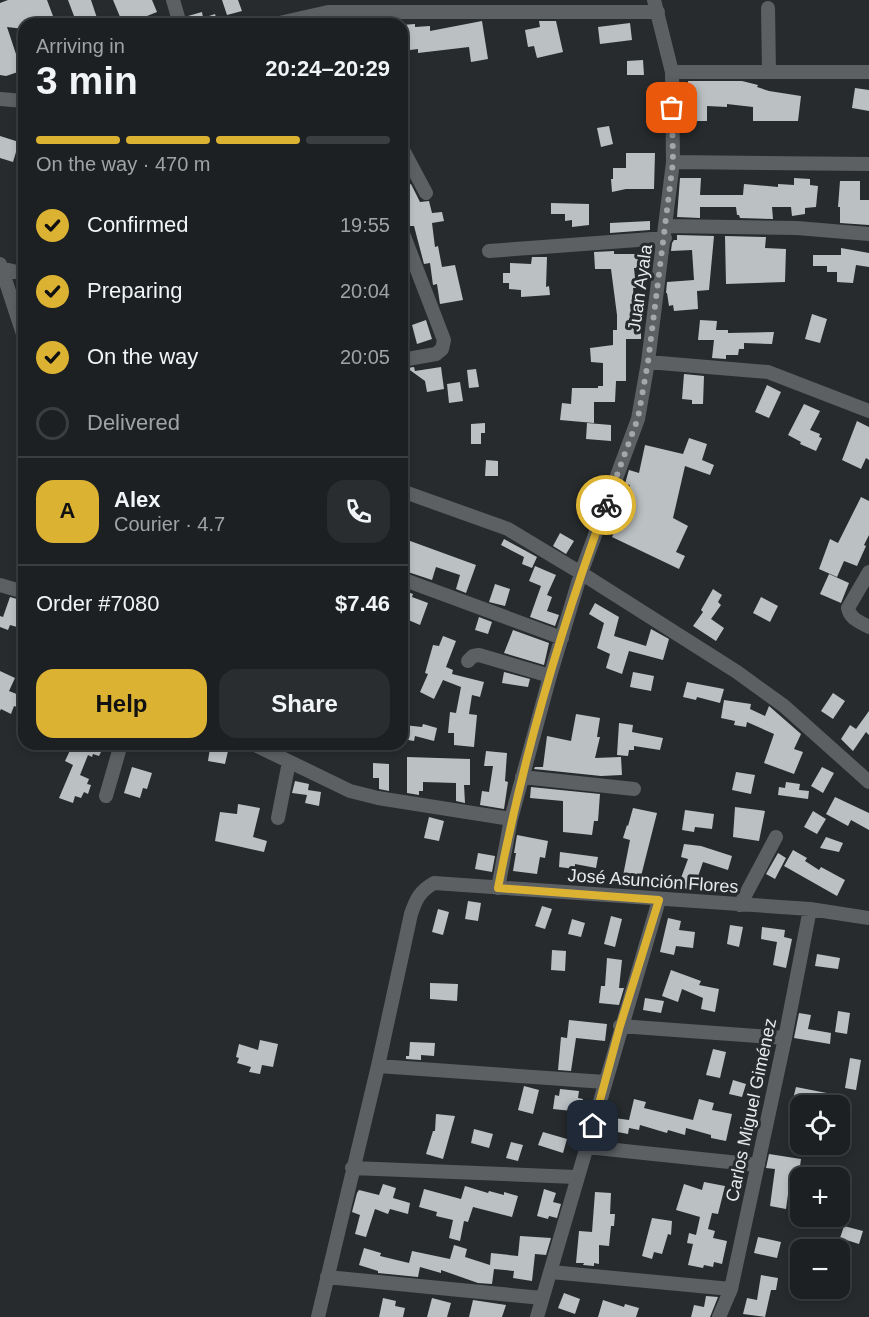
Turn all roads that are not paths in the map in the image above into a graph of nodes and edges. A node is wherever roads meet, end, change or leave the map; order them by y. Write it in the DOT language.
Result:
graph roads {
  1 [pos="173,0"];
  2 [pos="656,6"];
  3 [pos="768,8"];
  4 [pos="178,18"];
  5 [pos="331,18"];
  6 [pos="672,72"];
  7 [pos="769,72"];
  8 [pos="869,72"];
  9 [pos="0,99"];
  10 [pos="18,100"];
  11 [pos="408,160"];
  12 [pos="673,162"];
  13 [pos="869,164"];
  14 [pos="426,194"];
  15 [pos="665,232"];
  16 [pos="869,234"];
  17 [pos="408,246"];
  18 [pos="489,251"];
  19 [pos="1,266"];
  20 [pos="18,272"];
  21 [pos="18,318"];
  22 [pos="408,359"];
  23 [pos="648,362"];
  24 [pos="869,411"];
  25 [pos="408,493"];
  26 [pos="581,573"];
  27 [pos="869,573"];
  28 [pos="408,581"];
  29 [pos="0,585"];
  30 [pos="18,590"];
  31 [pos="869,627"];
  32 [pos="562,638"];
  33 [pos="468,662"];
  34 [pos="550,676"];
  35 [pos="119,750"];
  36 [pos="265,750"];
  37 [pos="289,762"];
  38 [pos="522,777"];
  39 [pos="869,781"];
  40 [pos="634,789"];
  41 [pos="106,796"];
  42 [pos="278,818"];
  43 [pos="511,819"];
  44 [pos="776,837"];
  45 [pos="498,888"];
  46 [pos="659,900"];
  47 [pos="740,905"];
  48 [pos="810,909"];
  49 [pos="869,918"];
  50 [pos="620,1026"];
  51 [pos="785,1038"];
  52 [pos="378,1066"];
  53 [pos="605,1082"];
  54 [pos="587,1148"];
  55 [pos="758,1165"];
  56 [pos="352,1168"];
  57 [pos="576,1177"];
  58 [pos="551,1272"];
  59 [pos="327,1277"];
  60 [pos="731,1289"];
  61 [pos="542,1298"];
  62 [pos="318,1317"];
  63 [pos="537,1317"];
  64 [pos="719,1317"];
  1 -- 4 [label="street"];
  2 -- 5 [label="street"];
  2 -- 6 [label="street, Juan Ayala"];
  3 -- 7 [label="street"];
  6 -- 7 [label="street"];
  6 -- 12 [label="street, Juan Ayala"];
  7 -- 8 [label="street"];
  9 -- 10 [label="street"];
  11 -- 14 [label="street"];
  12 -- 13 [label="street"];
  12 -- 15 [label="street, Juan Ayala"];
  15 -- 16 [label="street"];
  15 -- 18 [label="street"];
  15 -- 23 [label="street, Juan Ayala"];
  17 -- 22 [label="street"];
  19 -- 20 [label="street"];
  19 -- 21 [label="street"];
  23 -- 24 [label="street"];
  23 -- 26 [label="street, Juan Ayala"];
  25 -- 26 [label="street"];
  26 -- 32 [label="street, Juan Ayala"];
  26 -- 39 [label="street"];
  27 -- 31 [label="street"];
  28 -- 32 [label="street"];
  29 -- 30 [label="street"];
  32 -- 34 [label="street, Juan Ayala"];
  33 -- 34 [label="street"];
  34 -- 38 [label="street, Juan Ayala"];
  35 -- 41 [label="street"];
  36 -- 37 [label="street"];
  37 -- 42 [label="street"];
  37 -- 43 [label="street"];
  38 -- 40 [label="street"];
  38 -- 43 [label="street, Juan Ayala"];
  43 -- 45 [label="street, Juan Ayala"];
  44 -- 47 [label="street"];
  45 -- 46 [label="street, José Asunción Flores"];
  45 -- 52 [label="street, José Asunción Flores"];
  46 -- 47 [label="street, José Asunción Flores"];
  46 -- 50 [label="street"];
  47 -- 48 [label="street, José Asunción Flores"];
  48 -- 49 [label="street, José Asunción Flores"];
  48 -- 51 [label="street, Carlos Miguel Giménez"];
  50 -- 51 [label="street"];
  50 -- 53 [label="street"];
  51 -- 55 [label="street, Carlos Miguel Giménez"];
  52 -- 53 [label="street"];
  52 -- 56 [label="street"];
  53 -- 54 [label="street"];
  54 -- 55 [label="street"];
  54 -- 57 [label="street"];
  55 -- 60 [label="street, Carlos Miguel Giménez"];
  56 -- 57 [label="street"];
  56 -- 59 [label="street"];
  57 -- 58 [label="street"];
  58 -- 60 [label="street"];
  58 -- 61 [label="street"];
  59 -- 61 [label="street"];
  59 -- 62 [label="street"];
  60 -- 64 [label="street, Carlos Miguel Giménez"];
  61 -- 63 [label="street"];
}
